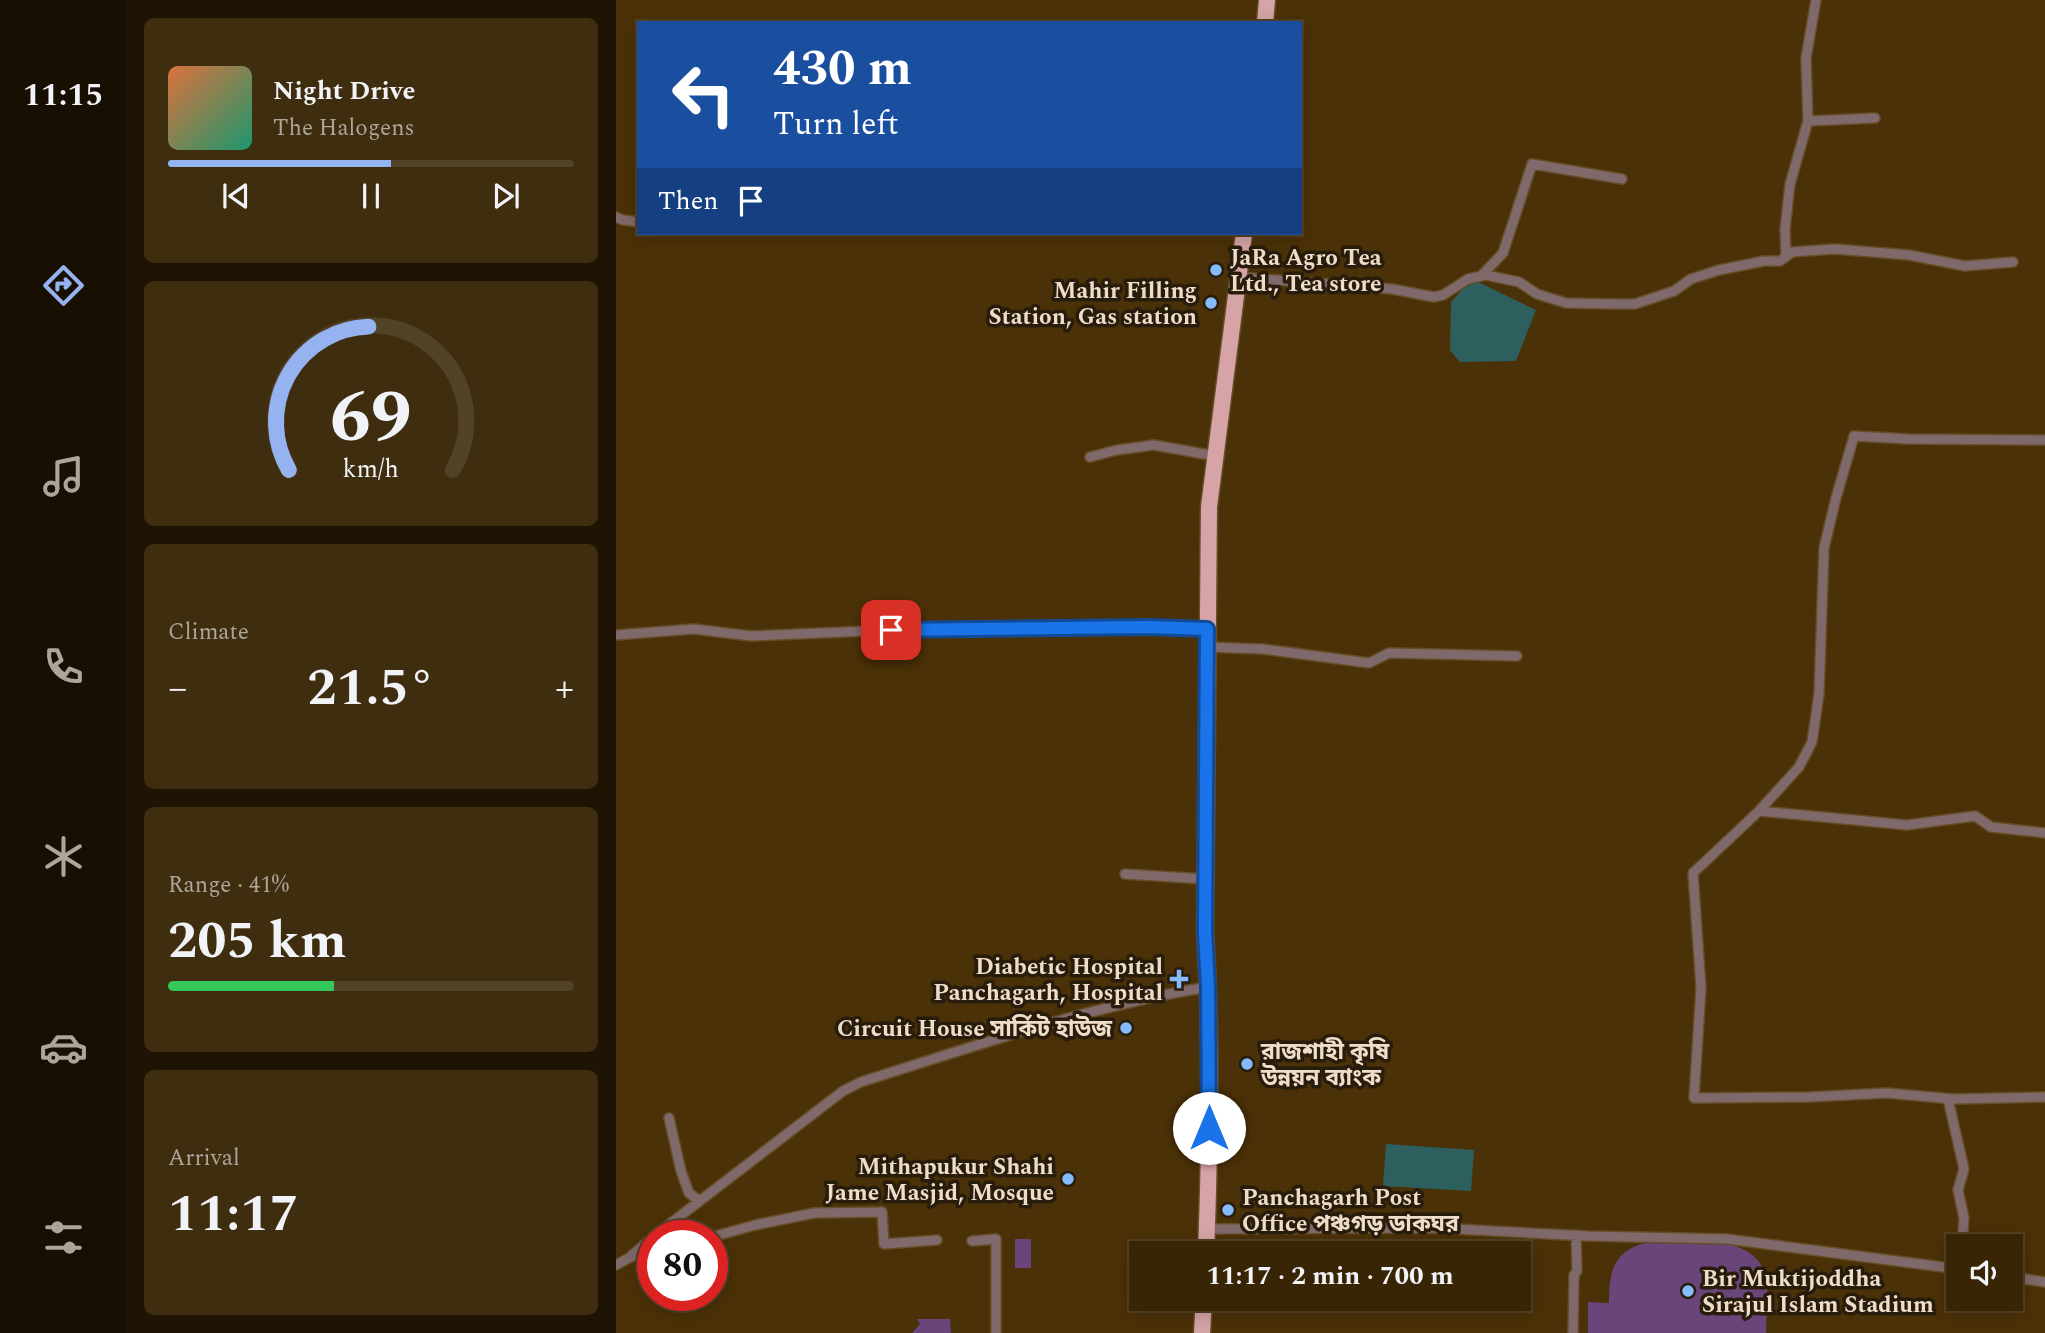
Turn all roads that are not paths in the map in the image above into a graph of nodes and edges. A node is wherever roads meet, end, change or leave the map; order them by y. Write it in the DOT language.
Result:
graph roads {
  1 [pos="1267,0"];
  2 [pos="1816,0"];
  3 [pos="1265,21"];
  4 [pos="1875,118"];
  5 [pos="1808,121"];
  6 [pos="1622,180"];
  7 [pos="616,217"];
  8 [pos="637,222"];
  9 [pos="1244,235"];
  10 [pos="1786,256"];
  11 [pos="2013,261"];
  12 [pos="1481,276"];
  13 [pos="1238,277"];
  14 [pos="2045,440"];
  15 [pos="1090,457"];
  16 [pos="1215,457"];
  17 [pos="1207,629"];
  18 [pos="616,635"];
  19 [pos="1207,647"];
  20 [pos="1517,656"];
  21 [pos="1759,811"];
  22 [pos="2045,833"];
  23 [pos="1125,874"];
  24 [pos="1205,879"];
  25 [pos="1208,987"];
  26 [pos="2045,1097"];
  27 [pos="1948,1098"];
  28 [pos="669,1118"];
  29 [pos="699,1201"];
  30 [pos="675,1220"];
  31 [pos="1206,1229"];
  32 [pos="728,1233"];
  33 [pos="1963,1234"];
  34 [pos="1576,1235"];
  35 [pos="937,1240"];
  36 [pos="972,1241"];
  37 [pos="1206,1241"];
  38 [pos="637,1251"];
  39 [pos="637,1256"];
  40 [pos="629,1258"];
  41 [pos="616,1265"];
  42 [pos="1946,1267"];
  43 [pos="2023,1279"];
  44 [pos="2045,1282"];
  45 [pos="1203,1311"];
  46 [pos="996,1333"];
  47 [pos="1202,1333"];
  48 [pos="1573,1333"];
  1 -- 3 [label="highway"];
  2 -- 5 [label="street"];
  4 -- 5 [label="street"];
  5 -- 10 [label="street"];
  6 -- 12 [label="street"];
  7 -- 8 [label="street"];
  9 -- 13 [label="highway"];
  10 -- 11 [label="street"];
  10 -- 12 [label="street"];
  12 -- 13 [label="street"];
  13 -- 16 [label="highway"];
  14 -- 21 [label="street"];
  15 -- 16 [label="street"];
  16 -- 17 [label="highway"];
  17 -- 18 [label="street"];
  17 -- 19 [label="highway"];
  19 -- 20 [label="street"];
  19 -- 24 [label="highway"];
  21 -- 22 [label="street"];
  21 -- 27 [label="street"];
  23 -- 24 [label="street"];
  24 -- 25 [label="highway"];
  25 -- 29 [label="street"];
  25 -- 31 [label="highway"];
  26 -- 27 [label="street"];
  27 -- 33 [label="street"];
  28 -- 29 [label="street"];
  29 -- 30 [label="street"];
  31 -- 34 [label="street"];
  31 -- 37 [label="highway"];
  32 -- 35 [label="street"];
  34 -- 42 [label="street"];
  34 -- 48 [label="street"];
  36 -- 46 [label="street"];
  38 -- 40 [label="street"];
  39 -- 40 [label="street"];
  40 -- 41 [label="street"];
  43 -- 44 [label="street"];
  45 -- 47 [label="highway"];
}
